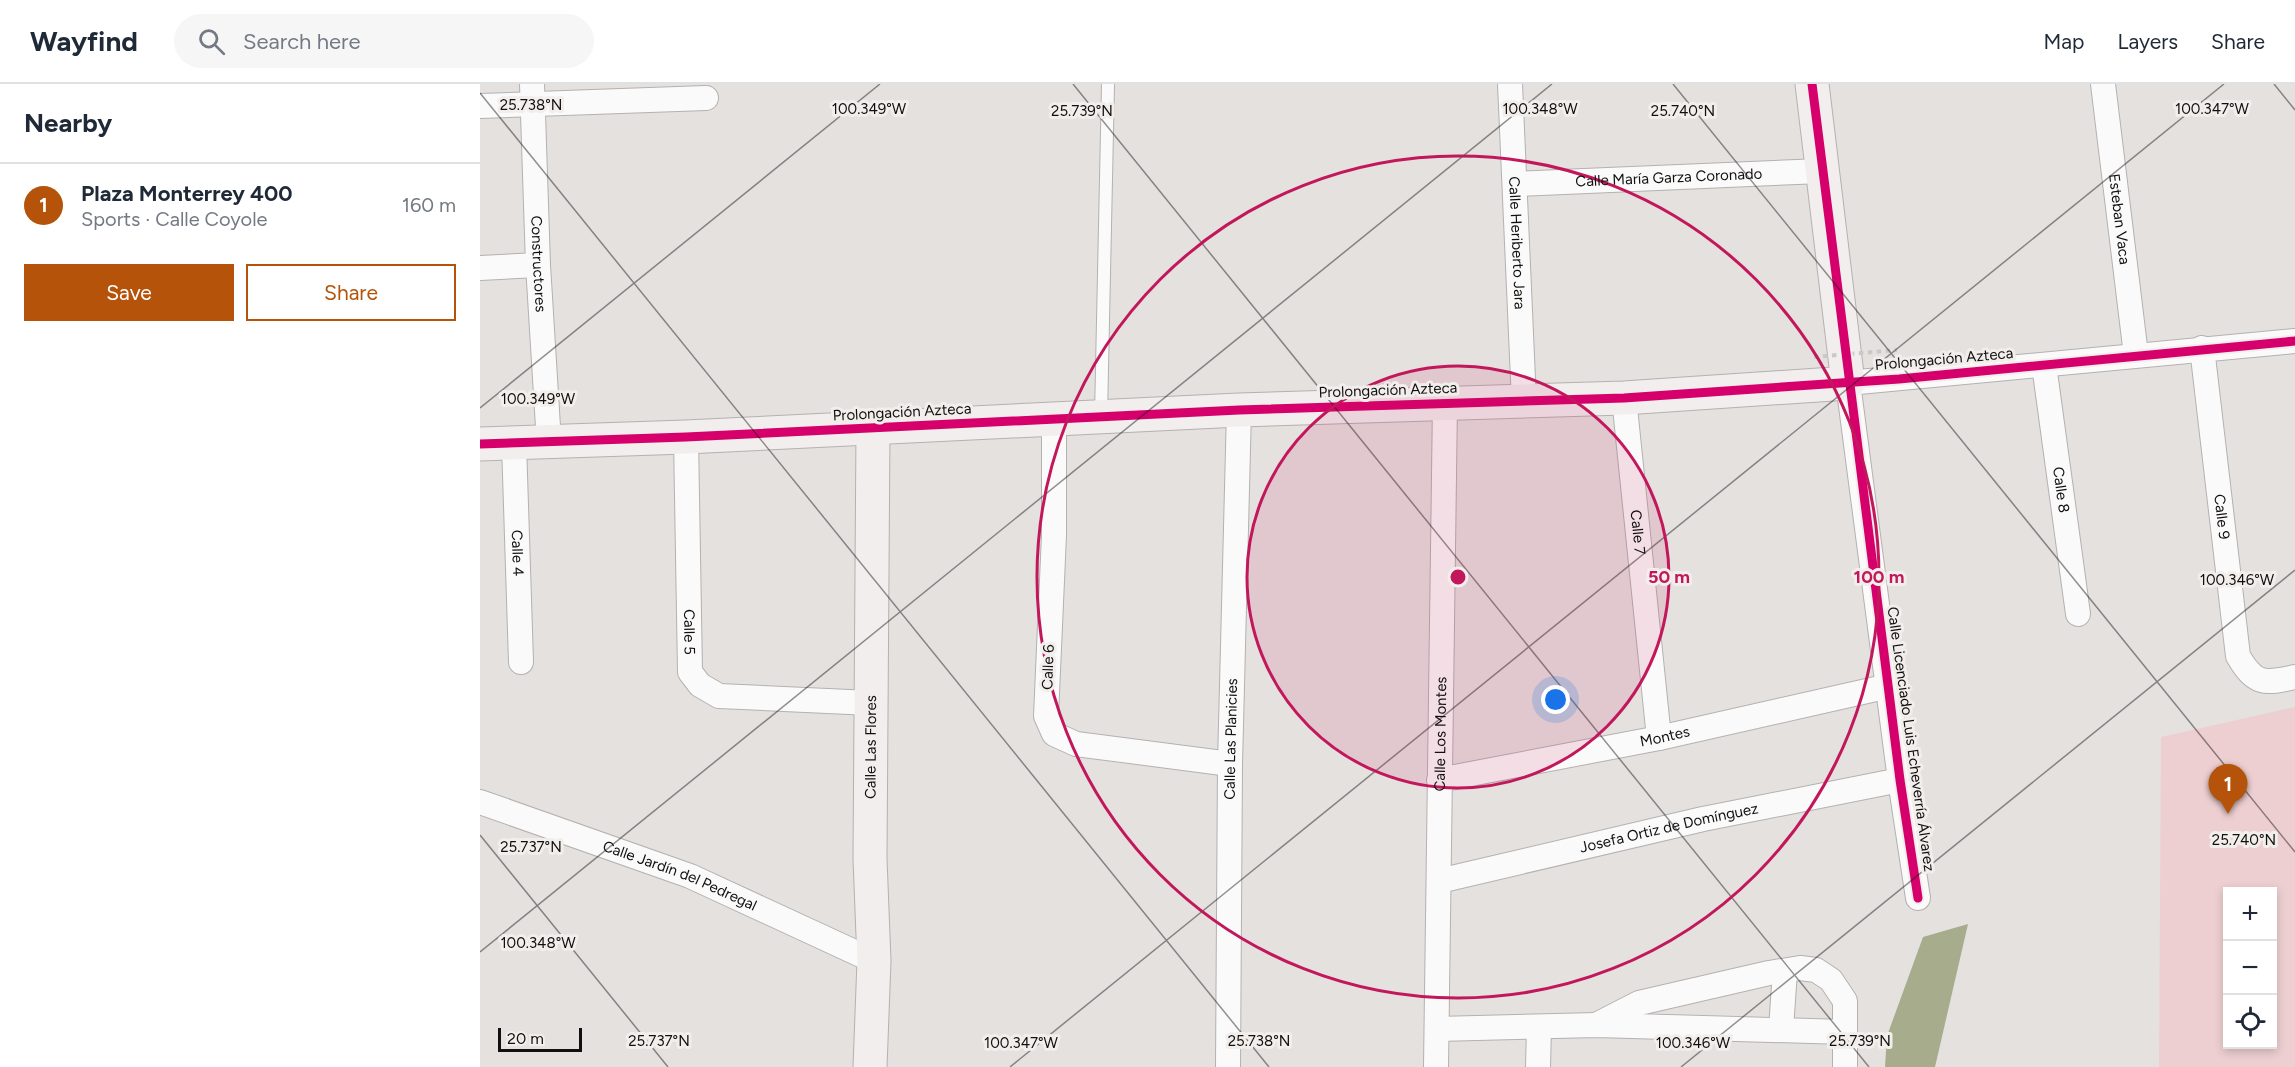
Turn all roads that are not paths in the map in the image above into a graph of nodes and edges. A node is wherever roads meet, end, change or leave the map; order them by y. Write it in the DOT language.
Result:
graph roads {
  1 [pos="1108,84"];
  2 [pos="1510,84"];
  3 [pos="1812,84"];
  4 [pos="2103,84"];
  5 [pos="533,93"];
  6 [pos="706,98"];
  7 [pos="480,106"];
  8 [pos="1822,171"];
  9 [pos="1515,184"];
  10 [pos="538,265"];
  11 [pos="480,268"];
  12 [pos="2295,341"];
  13 [pos="2202,348"];
  14 [pos="2136,355"];
  15 [pos="2044,365"];
  16 [pos="1848,383"];
  17 [pos="1624,398"];
  18 [pos="1445,402"];
  19 [pos="1524,402"];
  20 [pos="1239,410"];
  21 [pos="1101,417"];
  22 [pos="1054,419"];
  23 [pos="873,429"];
  24 [pos="686,437"];
  25 [pos="549,442"];
  26 [pos="514,443"];
  27 [pos="480,444"];
  28 [pos="2078,614"];
  29 [pos="521,662"];
  30 [pos="2295,678"];
  31 [pos="1889,686"];
  32 [pos="871,703"];
  33 [pos="1659,738"];
  34 [pos="1230,764"];
  35 [pos="1439,780"];
  36 [pos="1900,780"];
  37 [pos="480,802"];
  38 [pos="1439,880"];
  39 [pos="1918,898"];
  40 [pos="874,961"];
  41 [pos="1785,971"];
  42 [pos="1597,1025"];
  43 [pos="1539,1027"];
  44 [pos="1437,1029"];
  45 [pos="1781,1029"];
  46 [pos="1845,1032"];
  47 [pos="870,1067"];
  48 [pos="1228,1067"];
  49 [pos="1436,1067"];
  50 [pos="1538,1067"];
  51 [pos="1845,1067"];
  1 -- 21 [label="lane"];
  2 -- 9 [label="street, Calle Heriberto Jara"];
  3 -- 8 [label="street, Calle Licenciado Luis Echeverría Álvarez"];
  4 -- 14 [label="street, Esteban Vaca"];
  5 -- 6 [label="street"];
  5 -- 7 [label="street"];
  5 -- 10 [label="street, Constructores"];
  8 -- 9 [label="street, Calle María Garza Coronado"];
  8 -- 16 [label="street, Calle Licenciado Luis Echeverría Álvarez"];
  9 -- 19 [label="street, Calle Heriberto Jara"];
  10 -- 11 [label="street"];
  10 -- 25 [label="street, Constructores"];
  12 -- 13 [label="street, Prolongación Azteca"];
  13 -- 14 [label="street, Prolongación Azteca"];
  13 -- 30 [label="street, Calle 9"];
  14 -- 15 [label="street, Prolongación Azteca"];
  15 -- 16 [label="street, Prolongación Azteca"];
  15 -- 28 [label="street, Calle 8"];
  16 -- 17 [label="street, Prolongación Azteca"];
  16 -- 31 [label="street, Calle Licenciado Luis Echeverría Álvarez"];
  17 -- 19 [label="street, Prolongación Azteca"];
  17 -- 33 [label="street, Calle 7"];
  18 -- 19 [label="street, Prolongación Azteca"];
  18 -- 20 [label="street, Prolongación Azteca"];
  18 -- 35 [label="street, Calle Los Montes"];
  20 -- 21 [label="street, Prolongación Azteca"];
  20 -- 34 [label="street, Calle Las Planicies"];
  21 -- 22 [label="street, Prolongación Azteca"];
  22 -- 23 [label="street, Prolongación Azteca"];
  22 -- 34 [label="street, Calle 6"];
  23 -- 24 [label="street, Prolongación Azteca"];
  23 -- 32 [label="street, Calle Las Flores"];
  24 -- 25 [label="street, Prolongación Azteca"];
  24 -- 32 [label="street, Calle 5"];
  25 -- 26 [label="street, Prolongación Azteca"];
  26 -- 27 [label="street, Prolongación Azteca"];
  26 -- 29 [label="street, Calle 4"];
  31 -- 33 [label="street, Montes"];
  31 -- 36 [label="street, Calle Licenciado Luis Echeverría Álvarez"];
  32 -- 40 [label="street, Calle Las Flores"];
  33 -- 35 [label="street, Montes"];
  34 -- 48 [label="street, Calle Las Planicies"];
  35 -- 38 [label="street, Calle Los Montes"];
  36 -- 38 [label="street, Josefa Ortiz de Domínguez"];
  36 -- 39 [label="street, Calle Licenciado Luis Echeverría Álvarez"];
  37 -- 40 [label="street, Calle Jardín del Pedregal"];
  38 -- 44 [label="street, Calle Los Montes"];
  40 -- 47 [label="street, Calle Las Flores"];
  41 -- 42 [label="street"];
  41 -- 45 [label="street"];
  41 -- 46 [label="street"];
  42 -- 43 [label="street"];
  42 -- 45 [label="street"];
  43 -- 44 [label="street"];
  43 -- 50 [label="street"];
  44 -- 49 [label="street, Calle Los Montes"];
  45 -- 46 [label="street"];
  46 -- 51 [label="street"];
}
